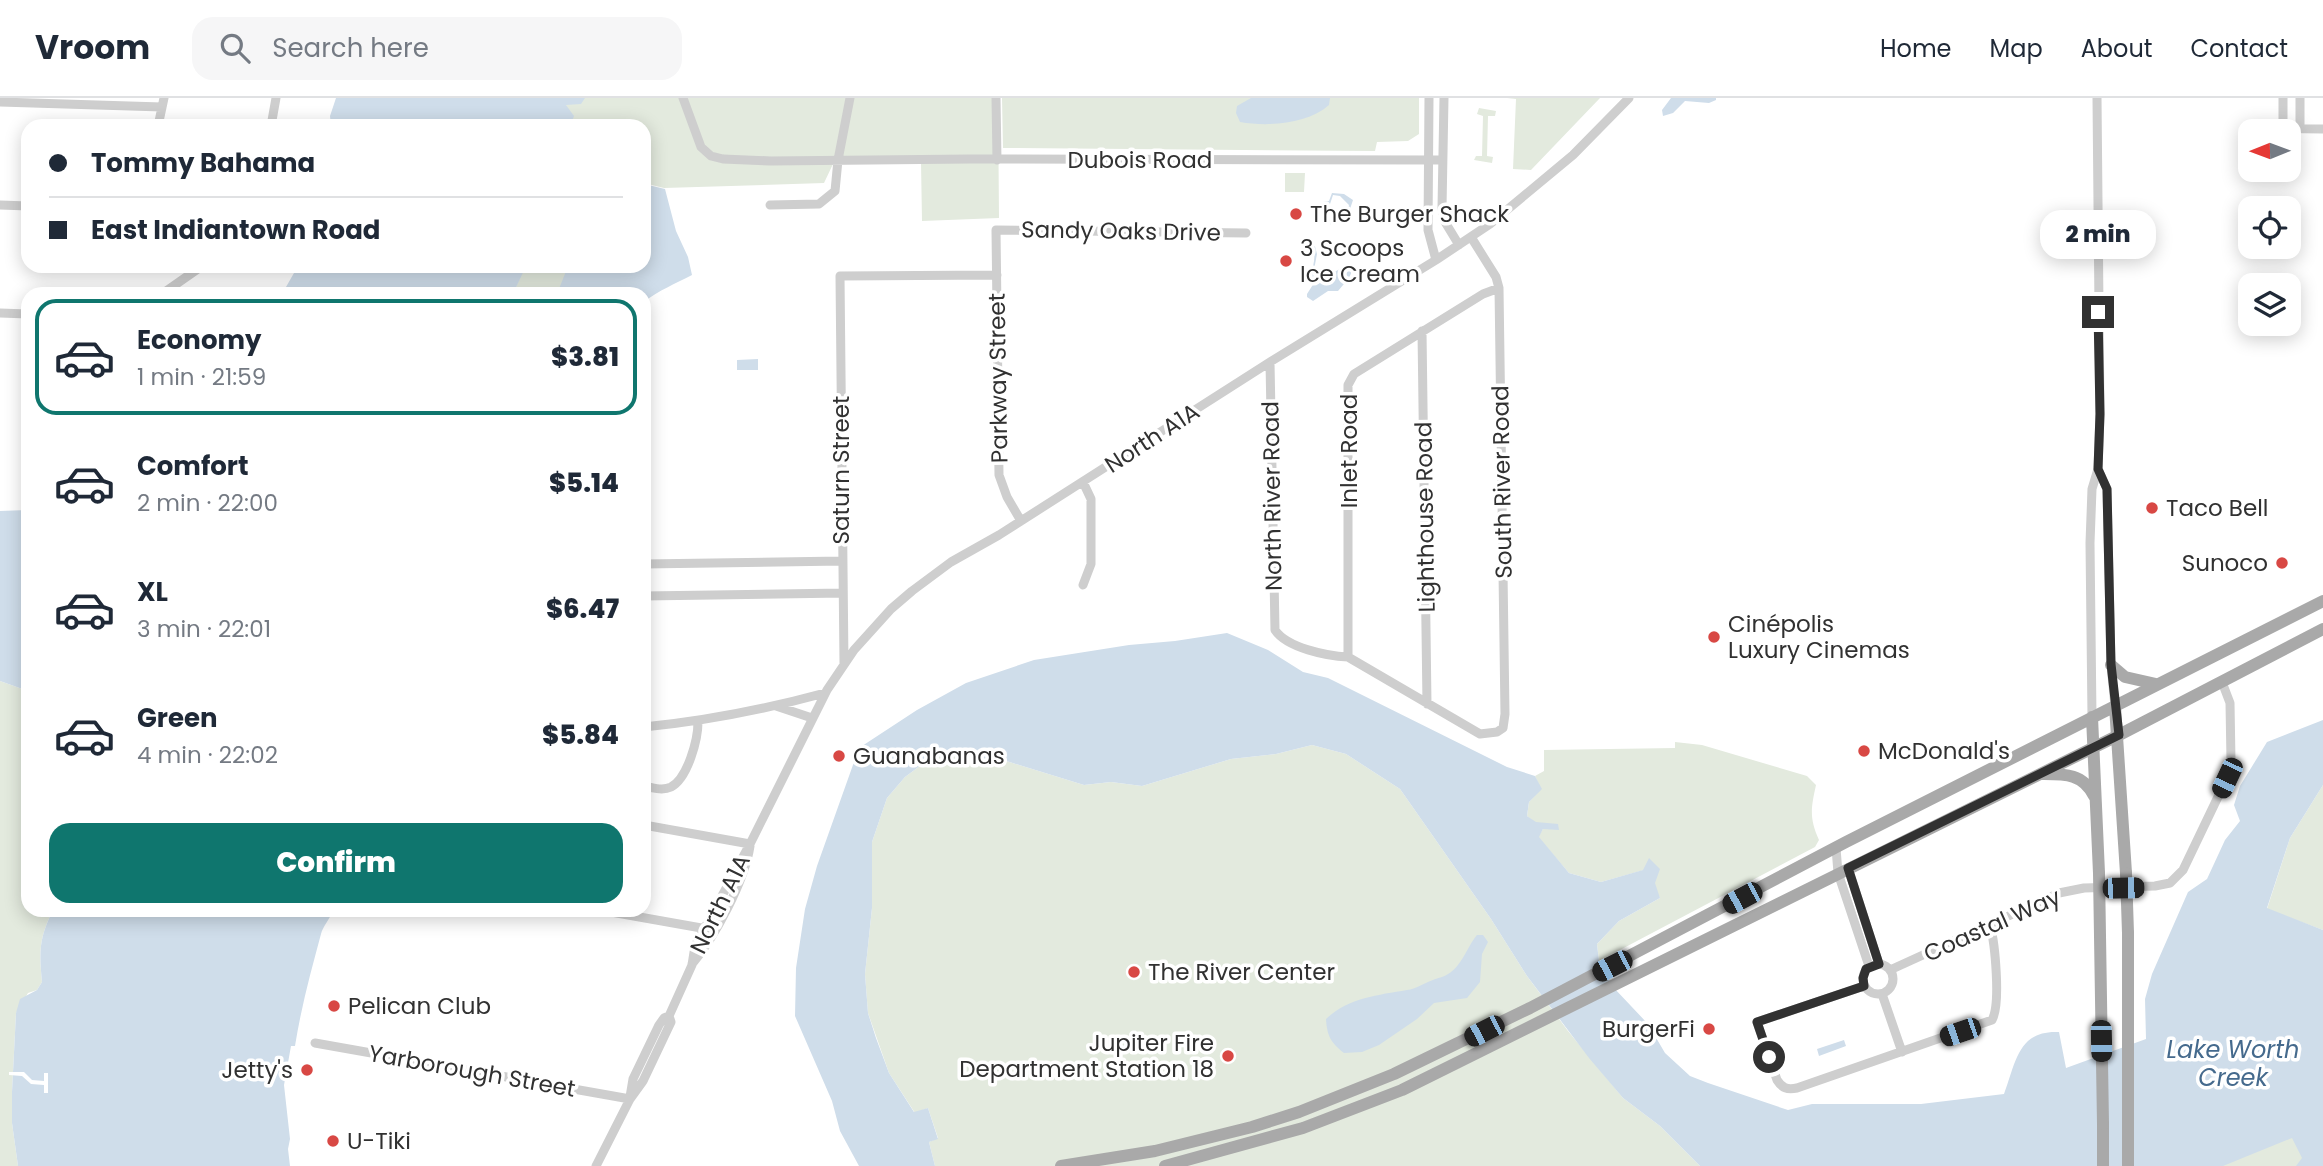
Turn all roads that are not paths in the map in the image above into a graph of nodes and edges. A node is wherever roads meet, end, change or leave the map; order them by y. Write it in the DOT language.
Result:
graph roads {
  1 [pos="276,98"];
  2 [pos="683,98"];
  3 [pos="850,98"];
  4 [pos="996,98"];
  5 [pos="1429,98"];
  6 [pos="1444,98"];
  7 [pos="1629,98"];
  8 [pos="2097,98"];
  9 [pos="2283,98"];
  10 [pos="2300,98"];
  11 [pos="69,101"];
  12 [pos="0,102"];
  13 [pos="163,103"];
  14 [pos="272,119"];
  15 [pos="2283,119"];
  16 [pos="2300,119"];
  17 [pos="2301,128"];
  18 [pos="2323,129"];
  19 [pos="838,160"];
  20 [pos="997,160"];
  21 [pos="1427,160"];
  22 [pos="1442,160"];
  23 [pos="0,205"];
  24 [pos="770,205"];
  25 [pos="21,206"];
  26 [pos="996,230"];
  27 [pos="1246,233"];
  28 [pos="1471,237"];
  29 [pos="1459,245"];
  30 [pos="1436,260"];
  31 [pos="192,273"];
  32 [pos="997,275"];
  33 [pos="172,287"];
  34 [pos="1499,288"];
  35 [pos="0,313"];
  36 [pos="21,314"];
  37 [pos="1422,331"];
  38 [pos="1270,362"];
  39 [pos="2098,469"];
  40 [pos="1083,482"];
  41 [pos="1021,521"];
  42 [pos="842,561"];
  43 [pos="651,564"];
  44 [pos="1083,585"];
  45 [pos="843,593"];
  46 [pos="651,596"];
  47 [pos="2323,601"];
  48 [pos="2323,629"];
  49 [pos="1349,657"];
  50 [pos="844,664"];
  51 [pos="2111,664"];
  52 [pos="2222,682"];
  53 [pos="2157,684"];
  54 [pos="825,692"];
  55 [pos="1427,704"];
  56 [pos="774,706"];
  57 [pos="2115,706"];
  58 [pos="2092,717"];
  59 [pos="812,718"];
  60 [pos="698,722"];
  61 [pos="651,726"];
  62 [pos="2119,735"];
  63 [pos="2093,747"];
  64 [pos="2038,774"];
  65 [pos="651,787"];
  66 [pos="2095,800"];
  67 [pos="651,826"];
  68 [pos="750,844"];
  69 [pos="1836,848"];
  70 [pos="1843,870"];
  71 [pos="640,917"];
  72 [pos="1990,925"];
  73 [pos="704,928"];
  74 [pos="716,930"];
  75 [pos="692,965"];
  76 [pos="1874,965"];
  77 [pos="1890,970"];
  78 [pos="1864,986"];
  79 [pos="1882,994"];
  80 [pos="315,1043"];
  81 [pos="1902,1052"];
  82 [pos="630,1099"];
  83 [pos="596,1166"];
  84 [pos="1061,1166"];
  85 [pos="1166,1166"];
  86 [pos="2103,1166"];
  87 [pos="2128,1166"];
  1 -- 14 [label="street"];
  2 -- 19 [label="street, Dubois Road"];
  3 -- 19 [label="street"];
  4 -- 20 [label="street"];
  5 -- 21 [label="street"];
  6 -- 22 [label="street"];
  7 -- 28 [label="street, North A1A"];
  8 -- 39 [label="street"];
  9 -- 15 [label="street"];
  10 -- 16 [label="street"];
  11 -- 12 [label="street"];
  11 -- 13 [label="street"];
  17 -- 18 [label="street"];
  19 -- 20 [label="street, Dubois Road"];
  19 -- 24 [label="street"];
  20 -- 21 [label="street, Dubois Road"];
  21 -- 22 [label="street, Dubois Road"];
  21 -- 30 [label="street"];
  22 -- 29 [label="street"];
  23 -- 25 [label="street"];
  26 -- 27 [label="street, Sandy Oaks Drive"];
  26 -- 32 [label="street, Parkway Street"];
  28 -- 29 [label="street, North A1A"];
  28 -- 34 [label="street, South River Road"];
  29 -- 30 [label="street, North A1A"];
  30 -- 38 [label="street, North A1A"];
  31 -- 33 [label="street"];
  32 -- 41 [label="street, Parkway Street"];
  32 -- 42 [label="street, Saturn Street"];
  34 -- 37 [label="street, Inlet Road"];
  34 -- 55 [label="street, South River Road"];
  35 -- 36 [label="street"];
  37 -- 49 [label="street, Inlet Road"];
  37 -- 55 [label="street, Lighthouse Road"];
  38 -- 40 [label="street, North A1A"];
  38 -- 49 [label="street, North River Road"];
  39 -- 51 [label="street"];
  39 -- 58 [label="street"];
  40 -- 41 [label="street, North A1A"];
  40 -- 44 [label="street"];
  41 -- 50 [label="street, North A1A"];
  42 -- 43 [label="street"];
  42 -- 45 [label="street, Saturn Street"];
  45 -- 46 [label="street"];
  45 -- 50 [label="street, Saturn Street"];
  47 -- 53 [label="main road"];
  48 -- 52 [label="main road"];
  49 -- 55 [label="street"];
  50 -- 54 [label="street, North A1A"];
  51 -- 53 [label="main road"];
  51 -- 57 [label="street"];
  52 -- 62 [label="main road"];
  52 -- 72 [label="street, Coastal Way"];
  53 -- 57 [label="main road"];
  54 -- 56 [label="street"];
  54 -- 59 [label="street, North A1A"];
  56 -- 59 [label="street"];
  56 -- 60 [label="street"];
  57 -- 58 [label="main road"];
  57 -- 62 [label="main road"];
  58 -- 63 [label="main road"];
  58 -- 69 [label="main road"];
  59 -- 68 [label="street, North A1A"];
  60 -- 61 [label="street"];
  60 -- 65 [label="street"];
  62 -- 63 [label="main road"];
  62 -- 87 [label="main road, bridge"];
  63 -- 64 [label="main road"];
  63 -- 66 [label="main road"];
  64 -- 66 [label="main road"];
  64 -- 70 [label="main road"];
  66 -- 86 [label="main road, bridge"];
  67 -- 68 [label="street"];
  68 -- 73 [label="street, North A1A"];
  68 -- 74 [label="street, North A1A"];
  69 -- 70 [label="street"];
  69 -- 84 [label="main road"];
  70 -- 76 [label="street"];
  70 -- 85 [label="main road"];
  71 -- 73 [label="street"];
  72 -- 77 [label="street, Coastal Way"];
  72 -- 81 [label="street"];
  73 -- 74 [label="street"];
  73 -- 75 [label="street, North A1A"];
  74 -- 75 [label="street, North A1A"];
  75 -- 82 [label="street, North A1A"];
  76 -- 77 [label="street"];
  76 -- 78 [label="street"];
  77 -- 79 [label="street"];
  78 -- 79 [label="street"];
  78 -- 81 [label="street"];
  79 -- 81 [label="street"];
  80 -- 82 [label="street, Yarborough Street"];
  82 -- 83 [label="street, North A1A"];
}
